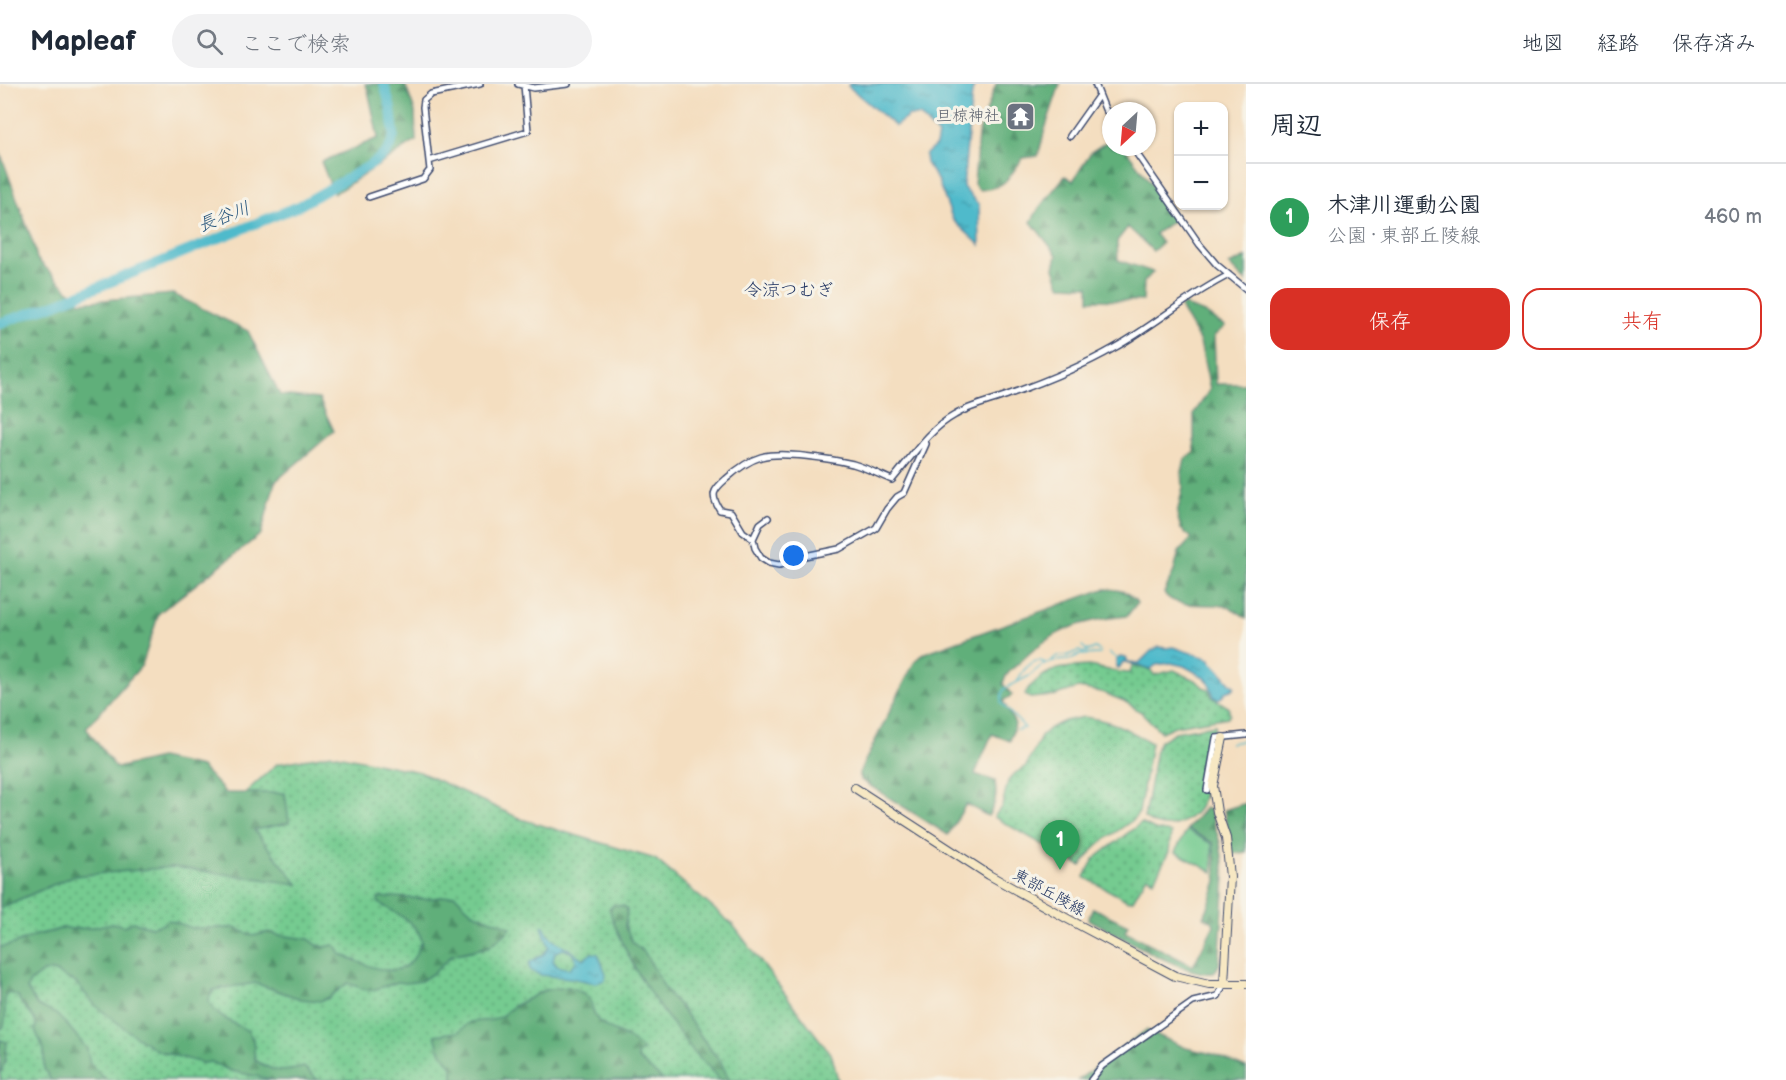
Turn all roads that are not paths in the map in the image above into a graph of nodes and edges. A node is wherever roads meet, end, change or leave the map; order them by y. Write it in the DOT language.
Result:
graph roads {
  1 [pos="480,84"];
  2 [pos="568,84"];
  3 [pos="1095,84"];
  4 [pos="521,85"];
  5 [pos="1099,95"];
  6 [pos="1102,102"];
  7 [pos="1070,136"];
  8 [pos="1138,156"];
  9 [pos="429,161"];
  10 [pos="369,197"];
  11 [pos="1229,275"];
  12 [pos="1246,289"];
  13 [pos="930,437"];
  14 [pos="768,518"];
  15 [pos="753,539"];
  16 [pos="1246,735"];
  17 [pos="1223,738"];
  18 [pos="855,788"];
  19 [pos="1207,790"];
  20 [pos="1224,984"];
  21 [pos="1246,984"];
  22 [pos="1091,1080"];
  1 -- 9 [label="street"];
  2 -- 4 [label="street"];
  3 -- 5 [label="street"];
  4 -- 9 [label="street"];
  5 -- 6 [label="street"];
  5 -- 7 [label="street"];
  8 -- 11 [label="street"];
  9 -- 10 [label="street"];
  11 -- 12 [label="street"];
  11 -- 13 [label="street"];
  13 -- 15 [label="street"];
  13 -- 15 [label="street"];
  14 -- 15 [label="street"];
  16 -- 17 [label="street"];
  17 -- 19 [label="street"];
  17 -- 20 [label="street"];
  18 -- 20 [label="street, 東部丘陵線"];
  20 -- 21 [label="street, 東部丘陵線"];
  20 -- 22 [label="street"];
}
